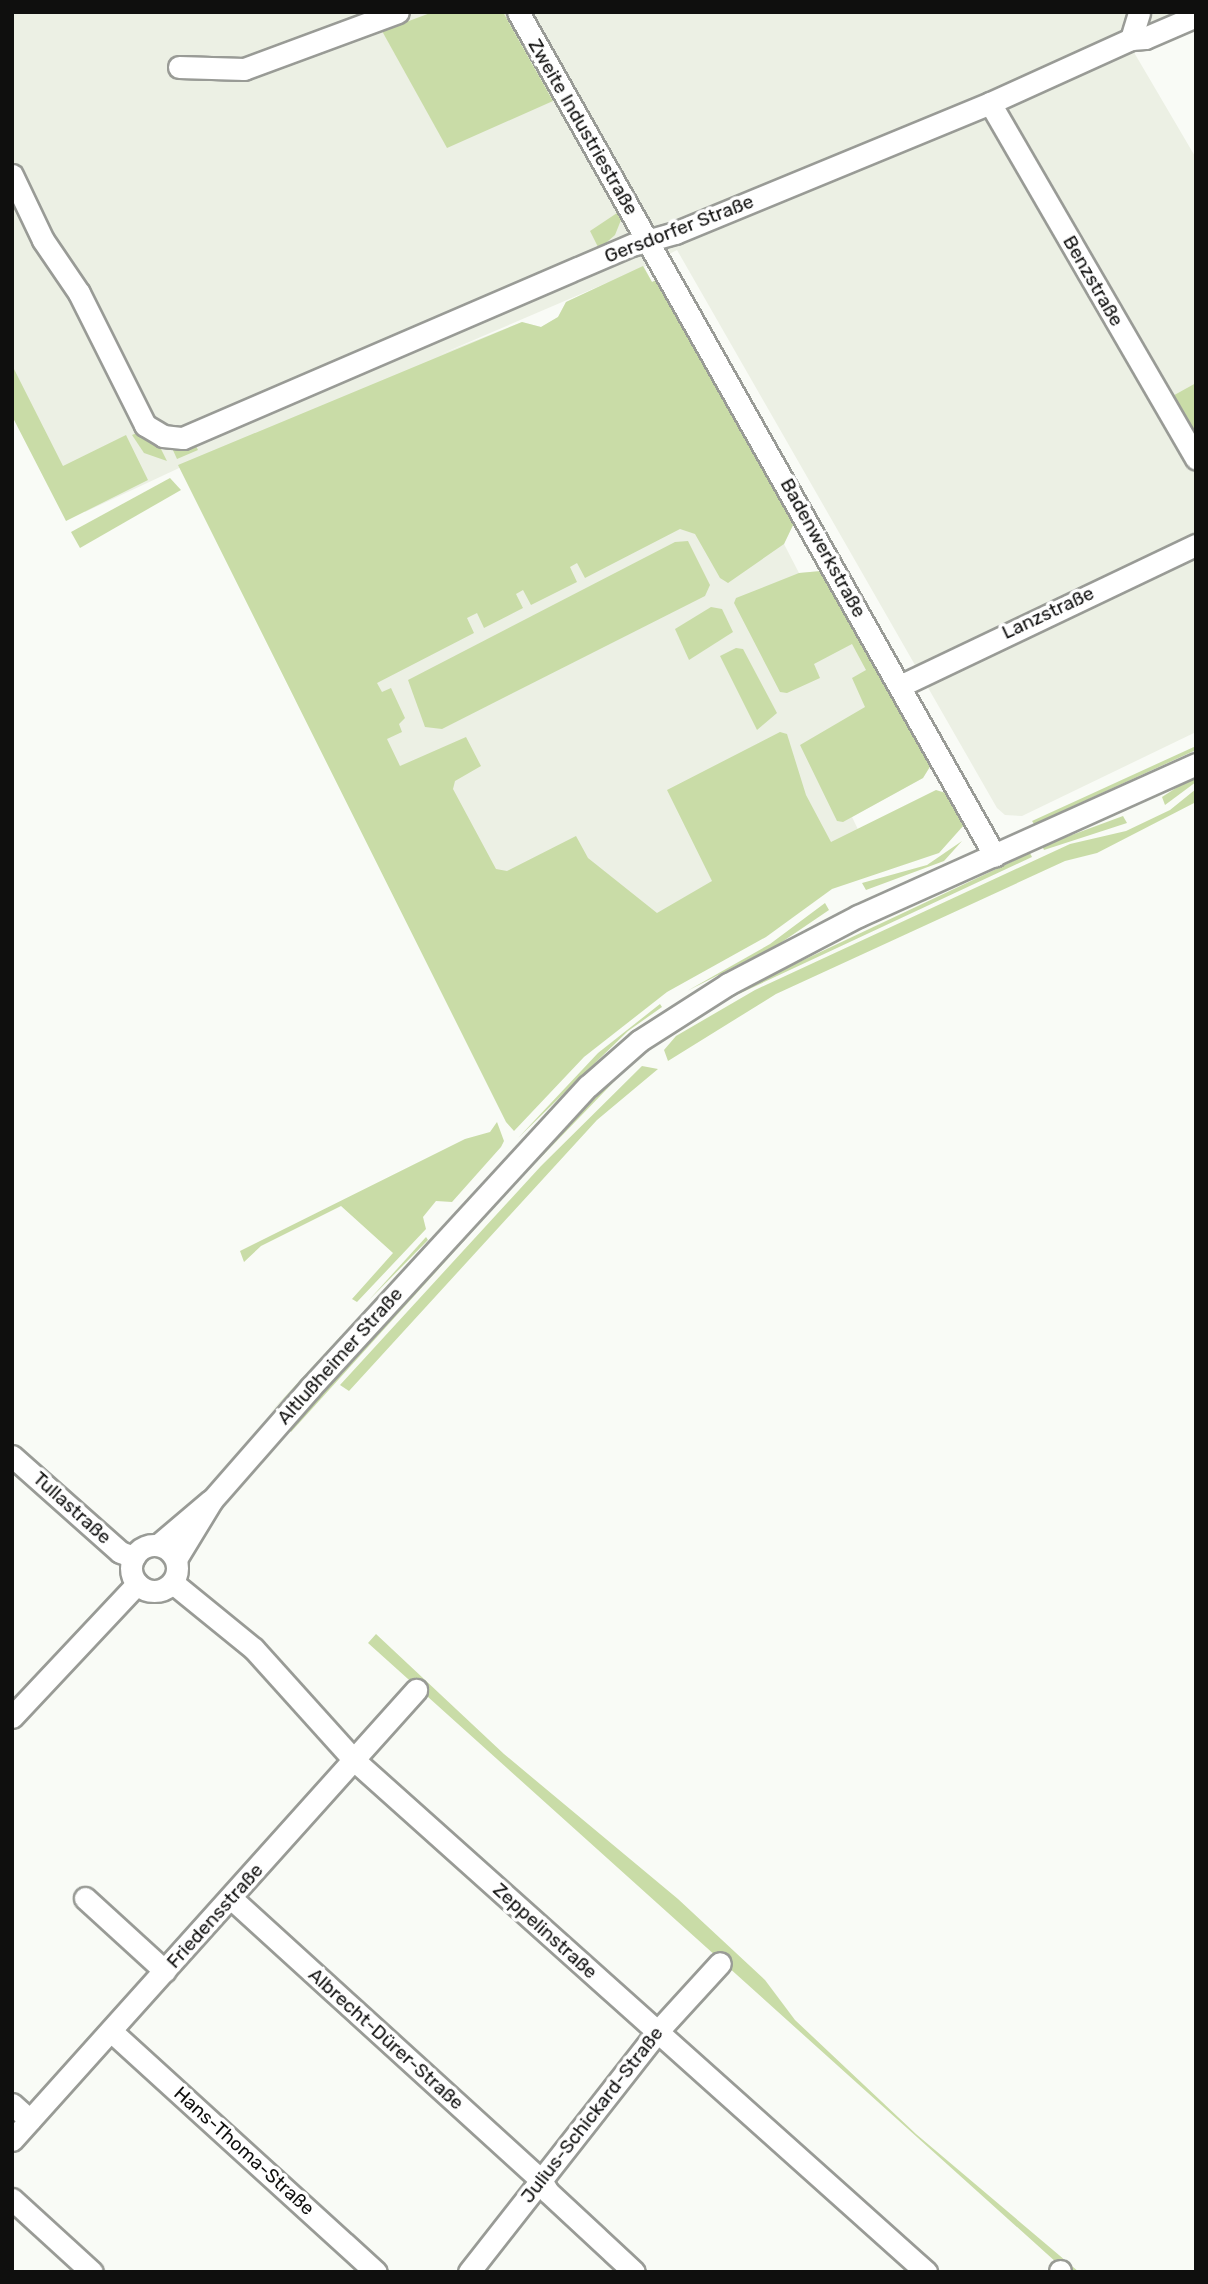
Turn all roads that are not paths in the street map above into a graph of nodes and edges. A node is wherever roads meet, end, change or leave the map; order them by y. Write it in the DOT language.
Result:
graph roads {
  1 [pos="398,12"];
  2 [pos="518,12"];
  3 [pos="1139,12"];
  4 [pos="1196,16"];
  5 [pos="1131,38"];
  6 [pos="179,67"];
  7 [pos="990,103"];
  8 [pos="12,175"];
  9 [pos="648,241"];
  10 [pos="1196,459"];
  11 [pos="1196,545"];
  12 [pos="902,685"];
  13 [pos="1196,764"];
  14 [pos="995,856"];
  15 [pos="12,1455"];
  16 [pos="212,1500"];
  17 [pos="158,1545"];
  18 [pos="134,1557"];
  19 [pos="176,1559"];
  20 [pos="173,1583"];
  21 [pos="136,1584"];
  22 [pos="416,1690"];
  23 [pos="12,1717"];
  24 [pos="354,1760"];
  25 [pos="85,1898"];
  26 [pos="231,1898"];
  27 [pos="720,1963"];
  28 [pos="165,1971"];
  29 [pos="111,2031"];
  30 [pos="657,2032"];
  31 [pos="12,2104"];
  32 [pos="30,2120"];
  33 [pos="12,2140"];
  34 [pos="541,2180"];
  35 [pos="12,2199"];
  36 [pos="92,2272"];
  37 [pos="376,2272"];
  38 [pos="469,2272"];
  39 [pos="634,2272"];
  40 [pos="926,2272"];
  1 -- 6 [label="street"];
  2 -- 9 [label="street, Zweite Industriestraße"];
  3 -- 5 [label="street"];
  4 -- 5 [label="street, Gersdorfer Straße"];
  5 -- 7 [label="street, Gersdorfer Straße"];
  7 -- 9 [label="street, Gersdorfer Straße"];
  7 -- 10 [label="street, Benzstraße"];
  8 -- 9 [label="street, Gersdorfer Straße"];
  9 -- 12 [label="street, Badenwerkstraße"];
  11 -- 12 [label="street, Lanzstraße"];
  12 -- 14 [label="street, Badenwerkstraße"];
  13 -- 14 [label="street, Altlußheimer Straße"];
  14 -- 16 [label="street, Altlußheimer Straße"];
  15 -- 18 [label="street, Tullastraße"];
  16 -- 17 [label="street, Altlußheimer Straße"];
  16 -- 19 [label="street, Altlußheimer Straße"];
  17 -- 18 [label="street, Altlußheimer Straße"];
  17 -- 19 [label="street"];
  18 -- 21 [label="street"];
  19 -- 20 [label="street, Altlußheimer Straße"];
  20 -- 21 [label="street"];
  20 -- 24 [label="street, Zeppelinstraße"];
  21 -- 23 [label="street"];
  22 -- 24 [label="street, Friedensstraße"];
  24 -- 26 [label="street, Friedensstraße"];
  24 -- 30 [label="street, Zeppelinstraße"];
  25 -- 28 [label="street"];
  26 -- 28 [label="street, Friedensstraße"];
  26 -- 34 [label="street, Albrecht-Dürer-Straße"];
  27 -- 30 [label="street, Julius-Schickard-Straße"];
  28 -- 29 [label="street, Friedensstraße"];
  29 -- 32 [label="street, Friedensstraße"];
  29 -- 37 [label="street, Hans-Thoma-Straße"];
  30 -- 34 [label="street, Julius-Schickard-Straße"];
  30 -- 40 [label="street, Zeppelinstraße"];
  31 -- 32 [label="street"];
  32 -- 33 [label="street, Friedensstraße"];
  34 -- 38 [label="street, Julius-Schickard-Straße"];
  34 -- 39 [label="street, Albrecht-Dürer-Straße"];
  35 -- 36 [label="street"];
}
